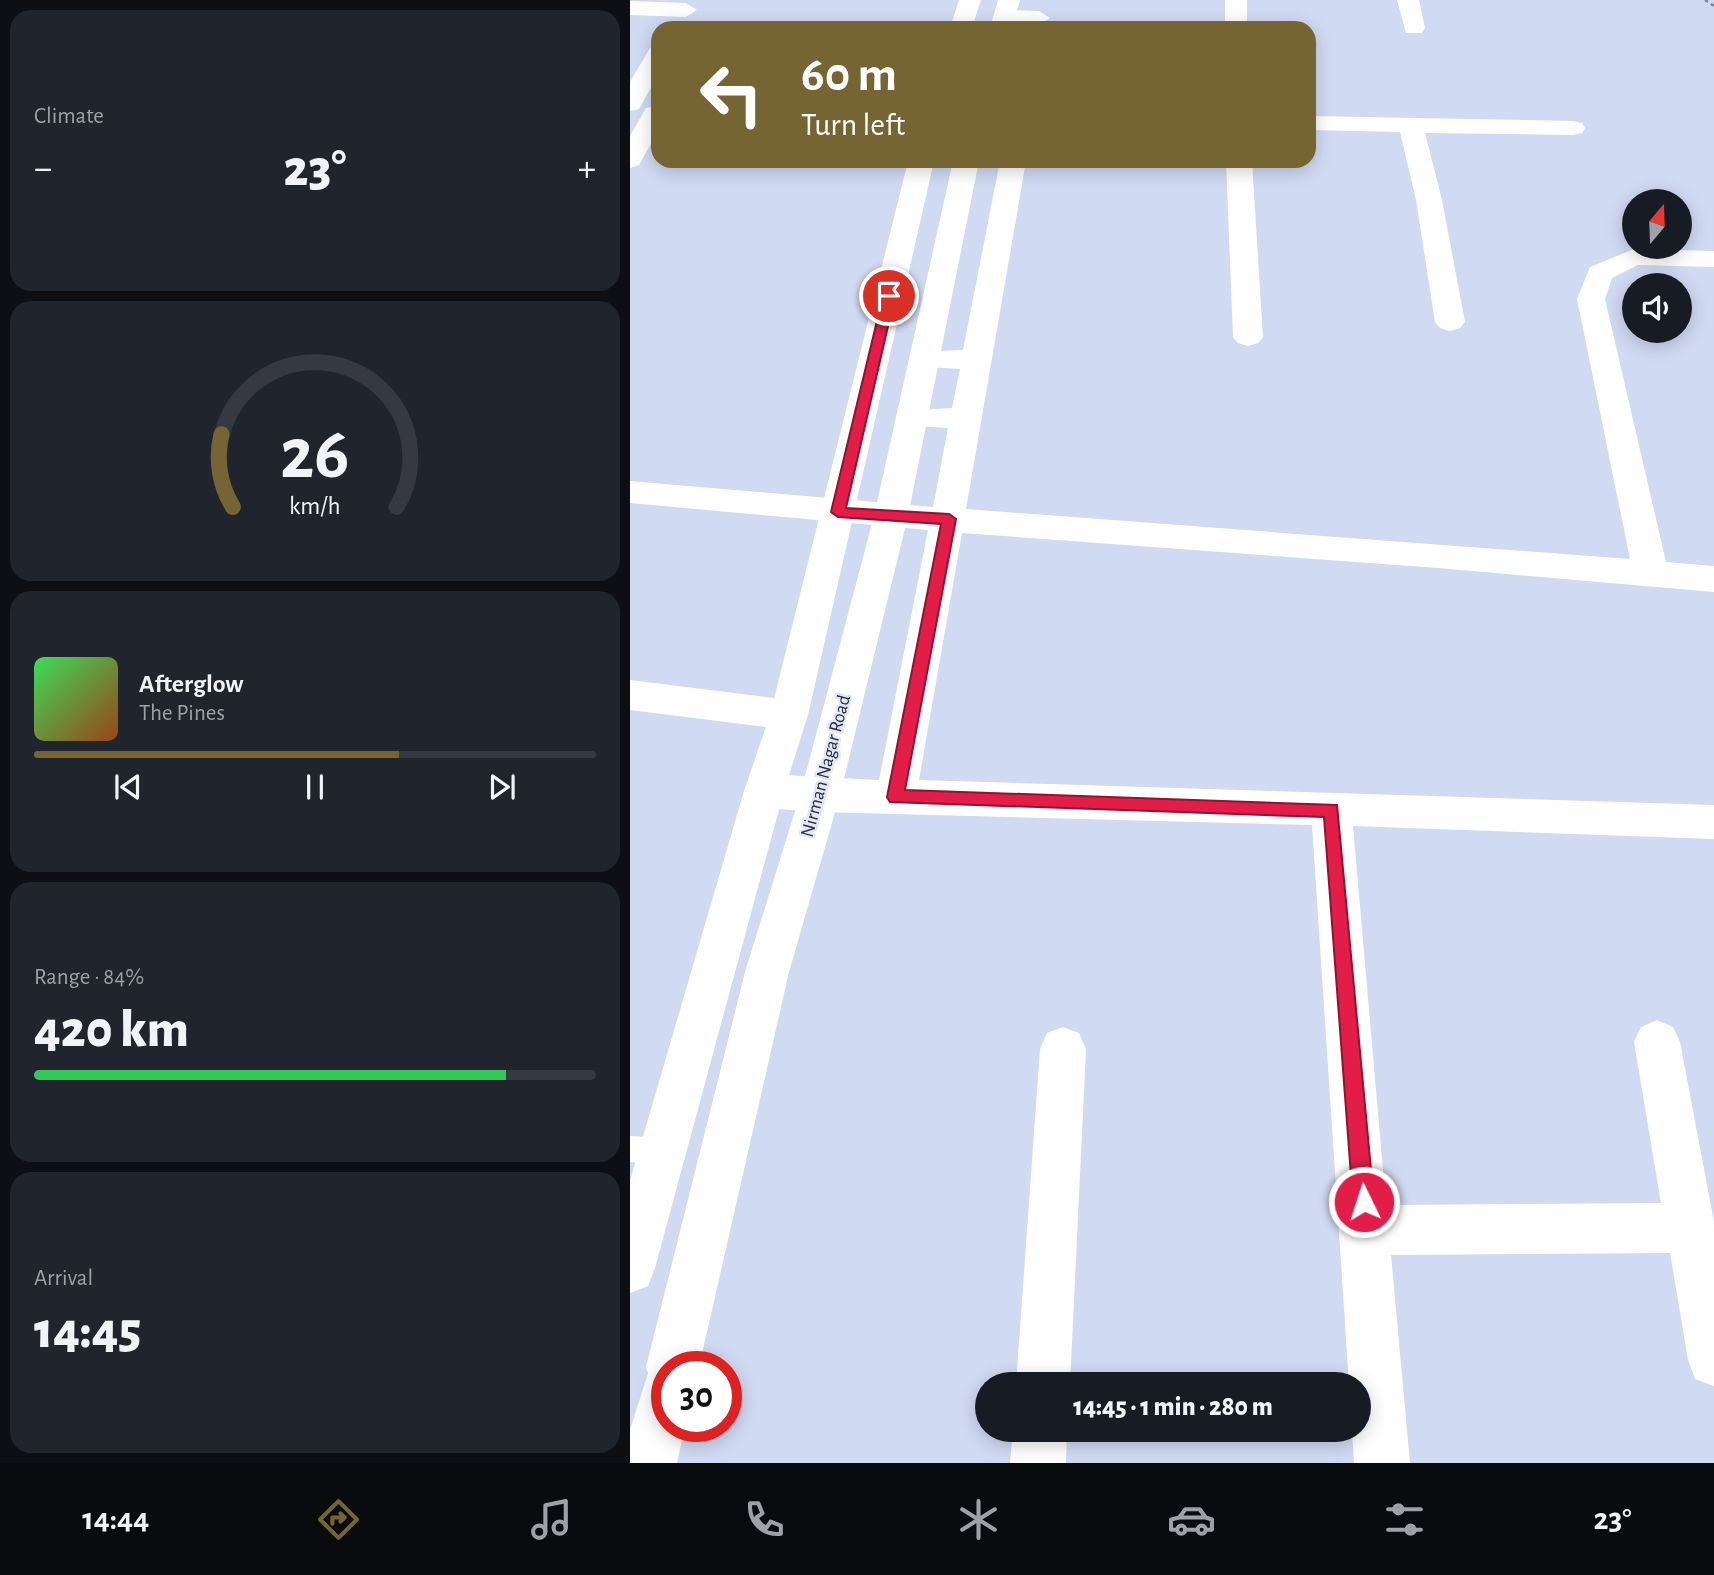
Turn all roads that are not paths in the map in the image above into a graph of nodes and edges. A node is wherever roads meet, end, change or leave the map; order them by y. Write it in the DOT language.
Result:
graph roads {
  1 [pos="970,0"];
  2 [pos="1236,0"];
  3 [pos="1408,0"];
  4 [pos="630,8"];
  5 [pos="684,13"];
  6 [pos="1004,15"];
  7 [pos="1039,15"];
  8 [pos="963,21"];
  9 [pos="1236,21"];
  10 [pos="1414,28"];
  11 [pos="651,66"];
  12 [pos="630,104"];
  13 [pos="648,113"];
  14 [pos="1316,123"];
  15 [pos="1411,125"];
  16 [pos="1573,128"];
  17 [pos="630,160"];
  18 [pos="919,168"];
  19 [pos="965,168"];
  20 [pos="1012,168"];
  21 [pos="1239,168"];
  22 [pos="1714,260"];
  23 [pos="1450,322"];
  24 [pos="1248,337"];
  25 [pos="925,359"];
  26 [pos="978,360"];
  27 [pos="913,418"];
  28 [pos="967,418"];
  29 [pos="630,492"];
  30 [pos="838,512"];
  31 [pos="891,516"];
  32 [pos="949,519"];
  33 [pos="1651,574"];
  34 [pos="1714,579"];
  35 [pos="630,695"];
  36 [pos="789,715"];
  37 [pos="764,791"];
  38 [pos="820,795"];
  39 [pos="896,797"];
  40 [pos="1331,810"];
  41 [pos="1714,822"];
  42 [pos="1657,1042"];
  43 [pos="1063,1049"];
  44 [pos="646,1150"];
  45 [pos="1690,1228"];
  46 [pos="1366,1230"];
  47 [pos="630,1268"];
  48 [pos="677,1351"];
  49 [pos="1714,1360"];
  50 [pos="1044,1372"];
  51 [pos="654,1442"];
  52 [pos="1039,1442"];
  53 [pos="649,1463"];
  54 [pos="1038,1463"];
  55 [pos="1382,1463"];
  1 -- 8 [label="street"];
  2 -- 9 [label="street"];
  3 -- 10 [label="street"];
  4 -- 5 [label="street"];
  6 -- 7 [label="street"];
  11 -- 12 [label="street"];
  13 -- 17 [label="street"];
  14 -- 15 [label="street"];
  15 -- 16 [label="street"];
  15 -- 23 [label="street"];
  18 -- 30 [label="street"];
  19 -- 25 [label="street, Nirman Nagar Road"];
  20 -- 26 [label="street"];
  21 -- 24 [label="street"];
  22 -- 33 [label="street"];
  25 -- 26 [label="street"];
  25 -- 27 [label="street, Nirman Nagar Road"];
  26 -- 28 [label="street"];
  27 -- 28 [label="street"];
  27 -- 31 [label="street, Nirman Nagar Road"];
  28 -- 32 [label="street"];
  29 -- 30 [label="street"];
  30 -- 31 [label="street"];
  30 -- 36 [label="street"];
  31 -- 32 [label="street"];
  31 -- 38 [label="street, Nirman Nagar Road"];
  32 -- 33 [label="street"];
  32 -- 39 [label="street"];
  33 -- 34 [label="street"];
  35 -- 36 [label="street"];
  36 -- 37 [label="street"];
  37 -- 38 [label="street"];
  37 -- 44 [label="street"];
  38 -- 39 [label="street"];
  38 -- 48 [label="street, Nirman Nagar Road"];
  39 -- 40 [label="street"];
  40 -- 41 [label="street"];
  40 -- 46 [label="street"];
  42 -- 45 [label="street"];
  43 -- 50 [label="street"];
  44 -- 47 [label="street"];
  45 -- 46 [label="street"];
  45 -- 49 [label="street"];
  46 -- 55 [label="street"];
  51 -- 53 [label="street"];
  52 -- 54 [label="street"];
}
